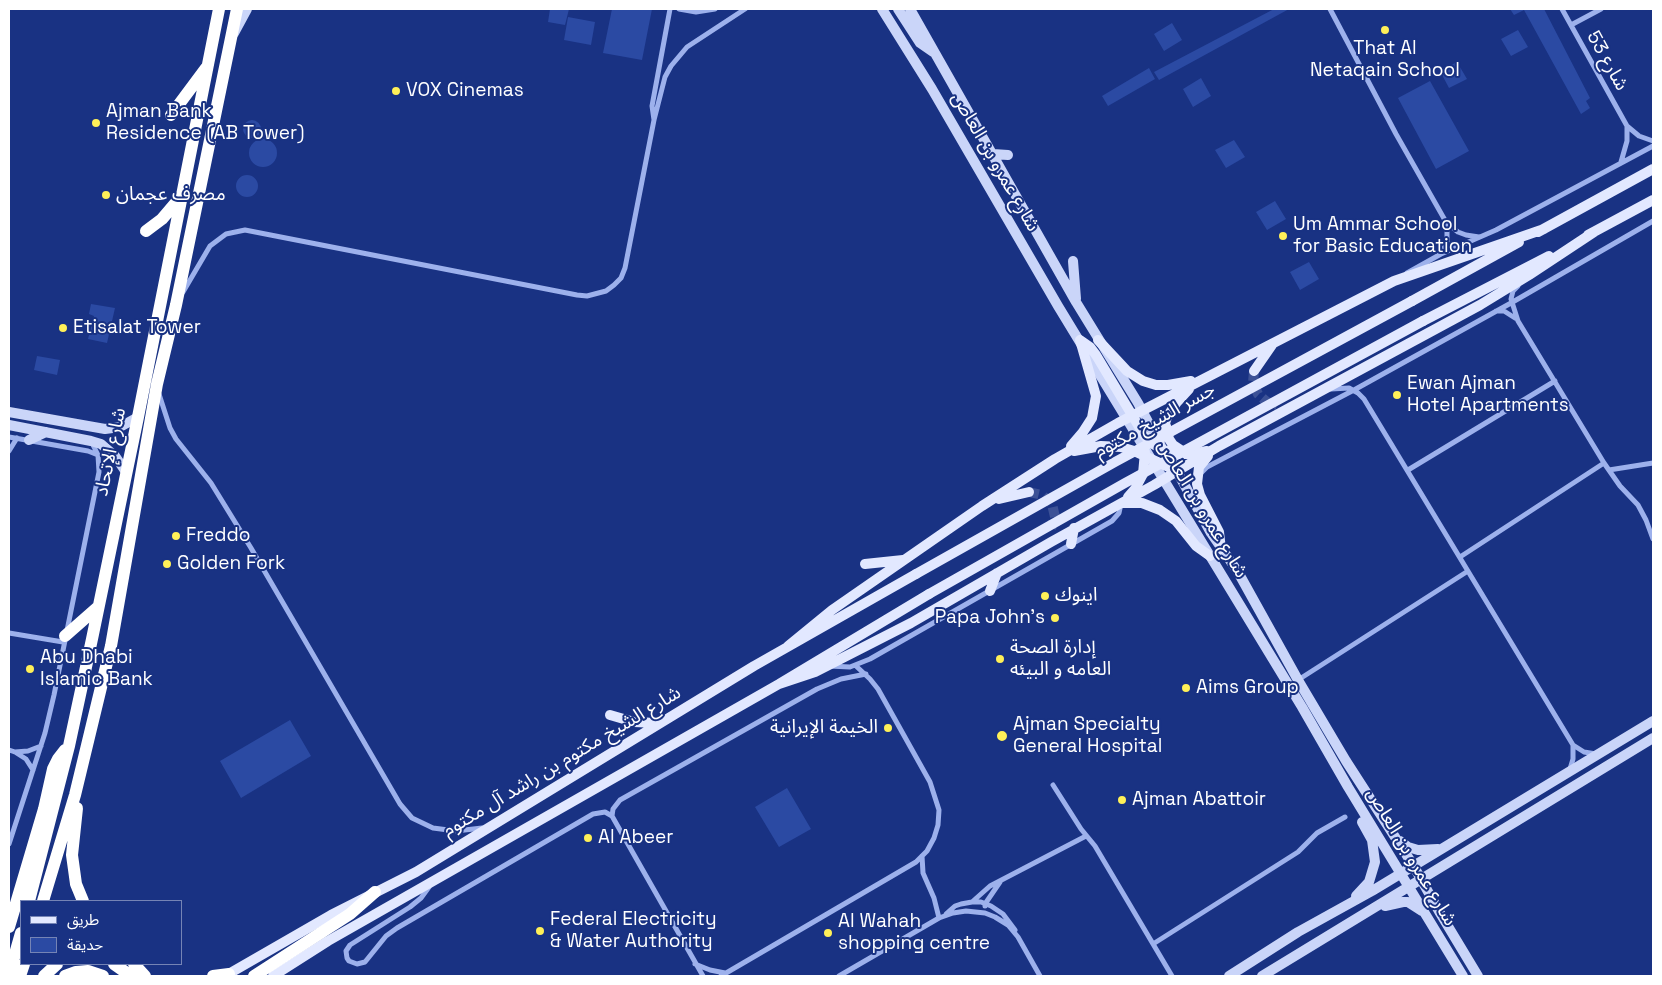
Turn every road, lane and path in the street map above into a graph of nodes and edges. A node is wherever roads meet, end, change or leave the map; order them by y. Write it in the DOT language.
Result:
graph roads {
  1 [pos="237,9"];
  2 [pos="247,9"];
  3 [pos="670,9"];
  4 [pos="679,9"];
  5 [pos="715,9"];
  6 [pos="744,9"];
  7 [pos="874,9"];
  8 [pos="882,9"];
  9 [pos="898,9"];
  10 [pos="910,9"];
  11 [pos="1330,9"];
  12 [pos="1562,9"];
  13 [pos="1601,9"];
  14 [pos="216,12"];
  15 [pos="916,14"];
  16 [pos="1571,25"];
  17 [pos="896,31"];
  18 [pos="232,36"];
  19 [pos="934,53"];
  20 [pos="208,66"];
  21 [pos="171,115"];
  22 [pos="654,120"];
  23 [pos="1627,126"];
  24 [pos="1653,141"];
  25 [pos="1653,146"];
  26 [pos="993,154"];
  27 [pos="1008,156"];
  28 [pos="1621,163"];
  29 [pos="1653,169"];
  30 [pos="181,197"];
  31 [pos="1653,200"];
  32 [pos="1653,221"];
  33 [pos="1446,222"];
  34 [pos="1544,229"];
  35 [pos="146,231"];
  36 [pos="1594,232"];
  37 [pos="1482,237"];
  38 [pos="1441,254"];
  39 [pos="1073,261"];
  40 [pos="1529,275"];
  41 [pos="1394,281"];
  42 [pos="1076,302"];
  43 [pos="1511,303"];
  44 [pos="176,305"];
  45 [pos="1493,312"];
  46 [pos="1518,321"];
  47 [pos="1080,340"];
  48 [pos="1098,340"];
  49 [pos="1275,342"];
  50 [pos="1254,371"];
  51 [pos="1206,377"];
  52 [pos="1555,381"];
  53 [pos="1367,382"];
  54 [pos="1194,383"];
  55 [pos="157,384"];
  56 [pos="1354,390"];
  57 [pos="1323,391"];
  58 [pos="1364,399"];
  59 [pos="1298,404"];
  60 [pos="1278,405"];
  61 [pos="9,412"];
  62 [pos="1136,412"];
  63 [pos="138,417"];
  64 [pos="1167,418"];
  65 [pos="9,425"];
  66 [pos="79,425"];
  67 [pos="46,432"];
  68 [pos="1144,435"];
  69 [pos="9,436"];
  70 [pos="17,438"];
  71 [pos="76,438"];
  72 [pos="29,440"];
  73 [pos="91,441"];
  74 [pos="1219,446"];
  75 [pos="1160,447"];
  76 [pos="9,451"];
  77 [pos="1064,453"];
  78 [pos="1192,454"];
  79 [pos="98,455"];
  80 [pos="1151,457"];
  81 [pos="1653,462"];
  82 [pos="1604,463"];
  83 [pos="1408,470"];
  84 [pos="1609,470"];
  85 [pos="126,472"];
  86 [pos="1177,472"];
  87 [pos="1197,478"];
  88 [pos="1164,479"];
  89 [pos="1029,492"];
  90 [pos="1121,503"];
  91 [pos="982,506"];
  92 [pos="1074,528"];
  93 [pos="1050,529"];
  94 [pos="1653,540"];
  95 [pos="1071,544"];
  96 [pos="1221,549"];
  97 [pos="1028,555"];
  98 [pos="1210,556"];
  99 [pos="1460,557"];
  100 [pos="904,560"];
  101 [pos="865,564"];
  102 [pos="1468,570"];
  103 [pos="997,573"];
  104 [pos="916,574"];
  105 [pos="990,591"];
  106 [pos="98,607"];
  107 [pos="9,633"];
  108 [pos="64,639"];
  109 [pos="788,646"];
  110 [pos="826,666"];
  111 [pos="856,666"];
  112 [pos="866,674"];
  113 [pos="1298,680"];
  114 [pos="779,684"];
  115 [pos="610,715"];
  116 [pos="1653,721"];
  117 [pos="658,723"];
  118 [pos="1653,738"];
  119 [pos="1573,745"];
  120 [pos="41,746"];
  121 [pos="69,746"];
  122 [pos="12,751"];
  123 [pos="1598,754"];
  124 [pos="33,770"];
  125 [pos="1568,773"];
  126 [pos="1053,785"];
  127 [pos="1350,791"];
  128 [pos="75,795"];
  129 [pos="612,816"];
  130 [pos="1345,817"];
  131 [pos="485,828"];
  132 [pos="1086,836"];
  133 [pos="1395,838"];
  134 [pos="9,841"];
  135 [pos="1439,849"];
  136 [pos="922,856"];
  137 [pos="1413,865"];
  138 [pos="1442,867"];
  139 [pos="1400,873"];
  140 [pos="1421,879"];
  141 [pos="1001,882"];
  142 [pos="430,884"];
  143 [pos="1409,887"];
  144 [pos="19,889"];
  145 [pos="375,892"];
  146 [pos="30,900"];
  147 [pos="43,900"];
  148 [pos="83,900"];
  149 [pos="972,902"];
  150 [pos="985,904"];
  151 [pos="1434,904"];
  152 [pos="9,910"];
  153 [pos="1369,911"];
  154 [pos="985,912"];
  155 [pos="1424,912"];
  156 [pos="942,917"];
  157 [pos="1314,922"];
  158 [pos="9,927"];
  159 [pos="20,937"];
  160 [pos="1018,937"];
  161 [pos="1153,944"];
  162 [pos="695,964"];
  163 [pos="56,965"];
  164 [pos="115,965"];
  165 [pos="135,965"];
  166 [pos="723,974"];
  167 [pos="9,975"];
  168 [pos="227,975"];
  169 [pos="44,976"];
  170 [pos="65,976"];
  171 [pos="103,976"];
  172 [pos="130,976"];
  173 [pos="145,976"];
  174 [pos="213,976"];
  175 [pos="254,976"];
  176 [pos="273,976"];
  177 [pos="703,976"];
  178 [pos="839,976"];
  179 [pos="1040,976"];
  180 [pos="1172,976"];
  181 [pos="1229,976"];
  182 [pos="1262,976"];
  183 [pos="1463,976"];
  184 [pos="1478,976"];
  1 -- 18 [label="highway, شارع الإتحاد"];
  2 -- 18 [label="main road, شارع الإتحاد"];
  3 -- 22 [label="street"];
  4 -- 5 [label="street"];
  6 -- 22 [label="street"];
  7 -- 17 [label="main road"];
  8 -- 17 [label="main road, شارع عمرو بن العاص"];
  9 -- 19 [label="main road"];
  10 -- 15 [label="main road, شارع عمرو بن العاص"];
  11 -- 33 [label="street"];
  12 -- 16 [label="street, شارع 53"];
  13 -- 16 [label="street"];
  14 -- 20 [label="highway, شارع الإتحاد"];
  15 -- 19 [label="main road, شارع عمرو بن العاص"];
  16 -- 23 [label="street, شارع 53"];
  17 -- 47 [label="main road, شارع عمرو بن العاص"];
  18 -- 44 [label="highway, شارع الإتحاد"];
  19 -- 26 [label="main road, شارع عمرو بن العاص"];
  20 -- 21 [label="highway"];
  20 -- 30 [label="highway, شارع الإتحاد"];
  22 -- 44 [label="street"];
  23 -- 24 [label="street, شارع 53"];
  23 -- 28 [label="street"];
  25 -- 28 [label="street"];
  26 -- 27 [label="main road"];
  26 -- 42 [label="main road, شارع عمرو بن العاص"];
  28 -- 37 [label="street"];
  29 -- 34 [label="main road"];
  30 -- 35 [label="highway"];
  30 -- 63 [label="highway, شارع الإتحاد"];
  31 -- 36 [label="main road"];
  32 -- 43 [label="street"];
  33 -- 37 [label="street"];
  33 -- 38 [label="street"];
  34 -- 41 [label="main road"];
  34 -- 104 [label="main road, جسر الشيخ مكتوم, bridge"];
  36 -- 40 [label="main road"];
  36 -- 114 [label="main road, شارع الشيخ مكتوم بن راشد آل مكتوم, bridge"];
  37 -- 38 [label="street"];
  38 -- 41 [label="street"];
  39 -- 42 [label="main road"];
  40 -- 43 [label="street"];
  40 -- 57 [label="main road"];
  41 -- 49 [label="main road"];
  42 -- 48 [label="main road, شارع عمرو بن العاص"];
  43 -- 45 [label="street"];
  43 -- 46 [label="street"];
  44 -- 55 [label="highway, شارع الإتحاد"];
  45 -- 46 [label="street"];
  45 -- 53 [label="street"];
  46 -- 52 [label="street"];
  47 -- 62 [label="main road"];
  47 -- 77 [label="main road"];
  48 -- 51 [label="main road"];
  48 -- 62 [label="main road, شارع عمرو بن العاص"];
  49 -- 50 [label="main road"];
  49 -- 51 [label="main road"];
  51 -- 54 [label="main road"];
  52 -- 82 [label="street"];
  52 -- 83 [label="street"];
  53 -- 56 [label="street"];
  53 -- 58 [label="street"];
  54 -- 62 [label="main road"];
  54 -- 64 [label="main road"];
  55 -- 128 [label="highway, شارع الإتحاد"];
  55 -- 131 [label="street"];
  56 -- 57 [label="street"];
  56 -- 58 [label="street"];
  56 -- 87 [label="street"];
  57 -- 59 [label="main road"];
  58 -- 83 [label="street"];
  59 -- 60 [label="main road"];
  59 -- 74 [label="main road"];
  61 -- 66 [label="main road"];
  62 -- 68 [label="main road"];
  62 -- 75 [label="main road, شارع عمرو بن العاص"];
  62 -- 77 [label="main road"];
  62 -- 80 [label="main road, شارع عمرو بن العاص"];
  63 -- 66 [label="main road"];
  63 -- 85 [label="highway, شارع الإتحاد"];
  64 -- 75 [label="main road"];
  64 -- 78 [label="main road"];
  65 -- 67 [label="main road"];
  66 -- 71 [label="main road"];
  67 -- 71 [label="main road"];
  67 -- 72 [label="main road"];
  68 -- 75 [label="main road"];
  68 -- 80 [label="main road"];
  69 -- 70 [label="street"];
  70 -- 72 [label="street"];
  70 -- 76 [label="street"];
  71 -- 73 [label="main road"];
  72 -- 79 [label="street"];
  73 -- 79 [label="street"];
  73 -- 85 [label="main road"];
  74 -- 78 [label="main road"];
  74 -- 86 [label="main road"];
  74 -- 87 [label="main road"];
  75 -- 78 [label="main road"];
  75 -- 80 [label="main road"];
  75 -- 86 [label="main road, شارع عمرو بن العاص"];
  77 -- 80 [label="main road"];
  77 -- 91 [label="main road"];
  79 -- 108 [label="street"];
  80 -- 86 [label="main road"];
  80 -- 88 [label="main road"];
  80 -- 90 [label="main road"];
  81 -- 84 [label="street"];
  82 -- 84 [label="street"];
  82 -- 99 [label="street"];
  83 -- 99 [label="street"];
  84 -- 94 [label="street"];
  85 -- 106 [label="highway, شارع الإتحاد"];
  86 -- 88 [label="main road"];
  86 -- 96 [label="main road, شارع عمرو بن العاص"];
  87 -- 96 [label="main road"];
  88 -- 90 [label="main road"];
  88 -- 98 [label="main road, شارع عمرو بن العاص"];
  89 -- 91 [label="main road"];
  90 -- 92 [label="main road"];
  90 -- 95 [label="street"];
  90 -- 98 [label="main road"];
  91 -- 100 [label="main road"];
  92 -- 95 [label="main road"];
  92 -- 97 [label="main road"];
  93 -- 97 [label="main road"];
  95 -- 105 [label="street"];
  96 -- 113 [label="main road, شارع عمرو بن العاص"];
  97 -- 103 [label="main road"];
  98 -- 127 [label="main road, شارع عمرو بن العاص"];
  99 -- 102 [label="street"];
  100 -- 101 [label="main road"];
  100 -- 109 [label="main road"];
  102 -- 113 [label="street"];
  102 -- 119 [label="street"];
  103 -- 105 [label="main road"];
  103 -- 110 [label="main road"];
  104 -- 109 [label="main road, شارع الشيخ مكتوم بن راشد آل مكتوم"];
  105 -- 111 [label="street"];
  106 -- 108 [label="highway"];
  106 -- 121 [label="highway, شارع الإتحاد"];
  107 -- 108 [label="street"];
  108 -- 120 [label="street"];
  109 -- 117 [label="main road, شارع الشيخ مكتوم بن راشد آل مكتوم"];
  110 -- 111 [label="street"];
  110 -- 114 [label="main road"];
  111 -- 112 [label="street"];
  112 -- 129 [label="street"];
  112 -- 136 [label="street"];
  113 -- 133 [label="main road, شارع عمرو بن العاص"];
  114 -- 142 [label="main road, شارع الشيخ مكتوم بن راشد آل مكتوم"];
  115 -- 117 [label="main road"];
  116 -- 123 [label="main road"];
  117 -- 131 [label="main road, شارع الشيخ مكتوم بن راشد آل مكتوم"];
  118 -- 138 [label="main road"];
  119 -- 123 [label="street"];
  119 -- 125 [label="street"];
  120 -- 122 [label="street"];
  120 -- 124 [label="street"];
  121 -- 144 [label="highway"];
  121 -- 146 [label="highway, شارع الإتحاد"];
  122 -- 124 [label="street"];
  123 -- 125 [label="main road"];
  124 -- 134 [label="street"];
  125 -- 135 [label="main road"];
  126 -- 132 [label="street"];
  127 -- 139 [label="main road, شارع عمرو بن العاص"];
  127 -- 157 [label="main road"];
  128 -- 147 [label="highway, شارع الإتحاد"];
  128 -- 148 [label="highway"];
  129 -- 142 [label="street"];
  129 -- 162 [label="street"];
  130 -- 161 [label="street"];
  131 -- 145 [label="main road, شارع الشيخ مكتوم بن راشد آل مكتوم"];
  132 -- 141 [label="street"];
  132 -- 161 [label="street"];
  133 -- 135 [label="main road"];
  133 -- 137 [label="main road, شارع عمرو بن العاص"];
  135 -- 137 [label="main road"];
  136 -- 156 [label="street"];
  136 -- 166 [label="street"];
  137 -- 139 [label="main road"];
  137 -- 140 [label="main road, شارع عمرو بن العاص"];
  138 -- 140 [label="main road"];
  138 -- 151 [label="main road"];
  139 -- 143 [label="main road, شارع عمرو بن العاص"];
  139 -- 157 [label="main road"];
  140 -- 143 [label="main road"];
  140 -- 151 [label="main road, شارع عمرو بن العاص"];
  141 -- 149 [label="street"];
  141 -- 150 [label="street"];
  142 -- 176 [label="main road, شارع الشيخ مكتوم بن راشد آل مكتوم"];
  143 -- 153 [label="main road"];
  143 -- 155 [label="main road, شارع عمرو بن العاص"];
  144 -- 152 [label="highway"];
  144 -- 158 [label="highway"];
  145 -- 168 [label="main road, شارع الشيخ مكتوم بن راشد آل مكتوم"];
  145 -- 175 [label="highway"];
  149 -- 150 [label="street"];
  149 -- 156 [label="street"];
  150 -- 154 [label="street"];
  150 -- 160 [label="street"];
  151 -- 184 [label="main road, شارع عمرو بن العاص"];
  153 -- 155 [label="main road"];
  153 -- 182 [label="main road"];
  154 -- 156 [label="street"];
  154 -- 160 [label="street"];
  155 -- 183 [label="main road, شارع عمرو بن العاص"];
  156 -- 178 [label="street"];
  157 -- 181 [label="main road"];
  159 -- 167 [label="highway"];
  160 -- 179 [label="street"];
  161 -- 180 [label="street"];
  162 -- 166 [label="street"];
  162 -- 177 [label="street"];
  163 -- 169 [label="highway"];
  164 -- 172 [label="highway"];
  165 -- 173 [label="highway"];
  168 -- 174 [label="highway"];
  170 -- 171 [label="highway"];
}
